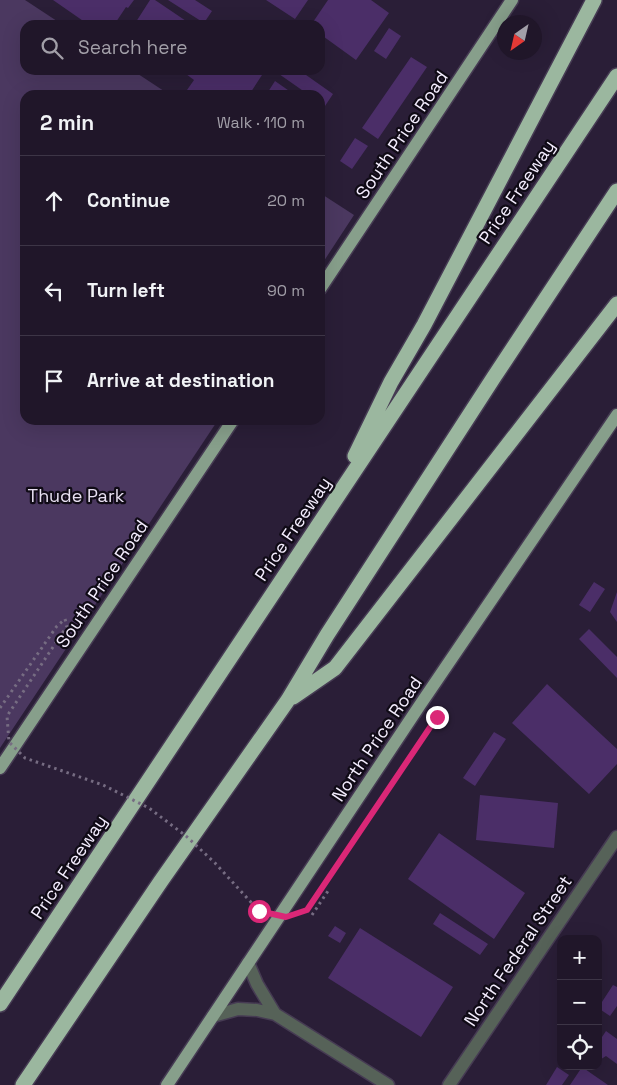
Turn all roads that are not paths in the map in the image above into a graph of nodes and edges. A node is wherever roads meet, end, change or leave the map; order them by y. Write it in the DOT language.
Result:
graph roads {
  1 [pos="512,0"];
  2 [pos="594,0"];
  3 [pos="617,76"];
  4 [pos="617,191"];
  5 [pos="325,281"];
  6 [pos="617,304"];
  7 [pos="617,414"];
  8 [pos="230,425"];
  9 [pos="329,509"];
  10 [pos="288,700"];
  11 [pos="0,768"];
  12 [pos="617,837"];
  13 [pos="248,963"];
  14 [pos="0,1004"];
  15 [pos="275,1014"];
  16 [pos="214,1016"];
  17 [pos="23,1085"];
  18 [pos="168,1085"];
  19 [pos="388,1085"];
  20 [pos="449,1085"];
  1 -- 5 [label="main road, South Price Road"];
  2 -- 9 [label="highway"];
  3 -- 9 [label="highway, Price Freeway"];
  4 -- 10 [label="highway"];
  6 -- 10 [label="highway"];
  7 -- 13 [label="main road, North Price Road"];
  8 -- 11 [label="main road, South Price Road"];
  9 -- 14 [label="highway, Price Freeway"];
  10 -- 17 [label="highway"];
  12 -- 20 [label="street, North Federal Street"];
  13 -- 15 [label="street"];
  13 -- 16 [label="main road, North Price Road"];
  15 -- 16 [label="street"];
  15 -- 19 [label="street"];
  16 -- 18 [label="main road, North Price Road"];
}
